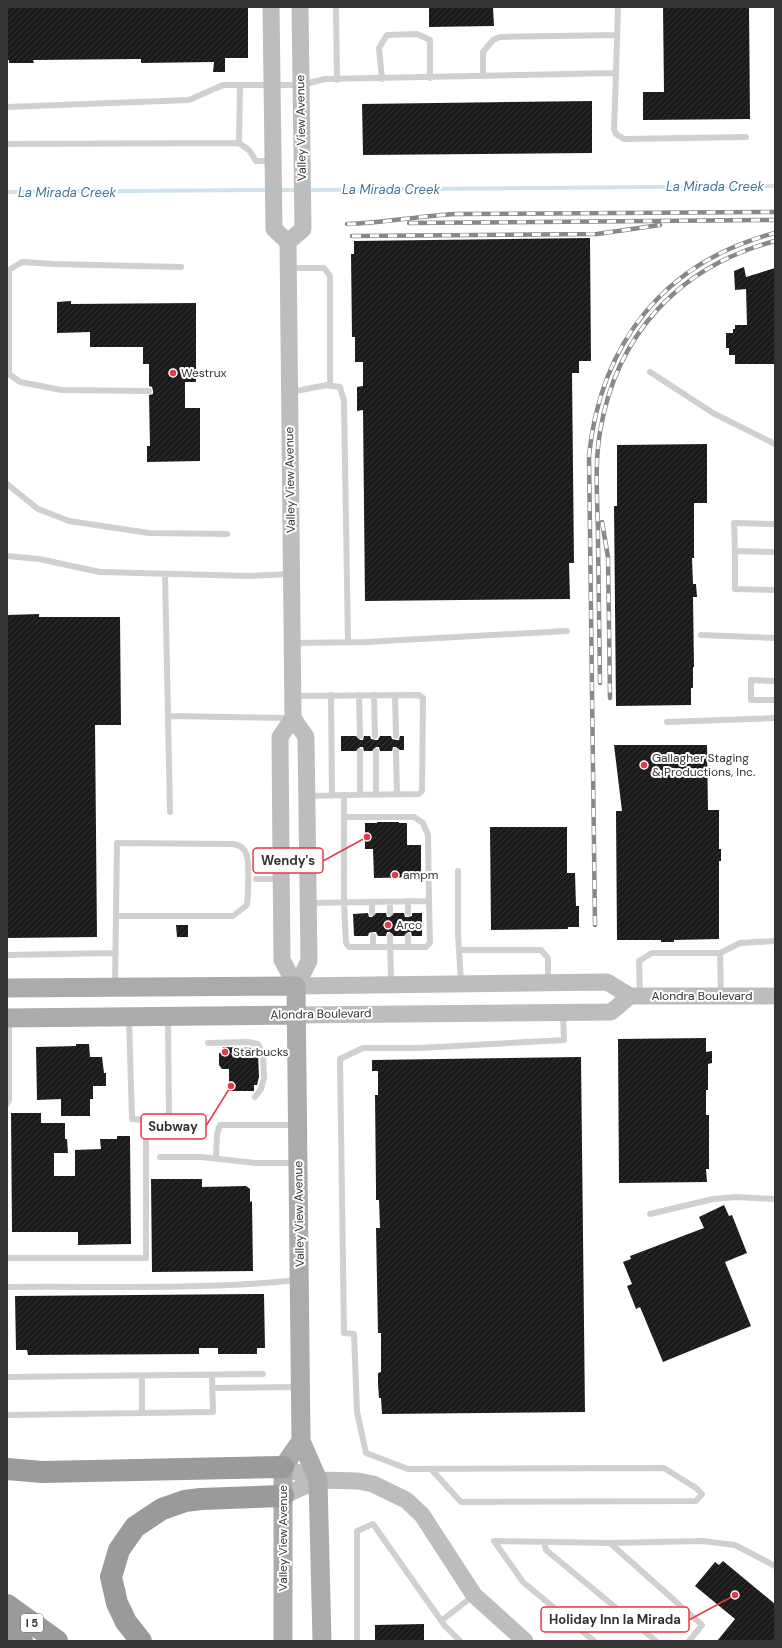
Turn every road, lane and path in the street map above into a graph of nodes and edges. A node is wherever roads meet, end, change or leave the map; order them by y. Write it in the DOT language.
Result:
graph roads {
  1 [pos="271,7"];
  2 [pos="300,7"];
  3 [pos="336,7"];
  4 [pos="618,7"];
  5 [pos="617,35"];
  6 [pos="616,73"];
  7 [pos="483,76"];
  8 [pos="430,78"];
  9 [pos="382,79"];
  10 [pos="337,80"];
  11 [pos="240,85"];
  12 [pos="272,85"];
  13 [pos="301,85"];
  14 [pos="7,107"];
  15 [pos="746,137"];
  16 [pos="239,142"];
  17 [pos="7,144"];
  18 [pos="273,165"];
  19 [pos="288,242"];
  20 [pos="181,268"];
  21 [pos="288,268"];
  22 [pos="650,372"];
  23 [pos="8,375"];
  24 [pos="330,386"];
  25 [pos="149,392"];
  26 [pos="289,393"];
  27 [pos="775,444"];
  28 [pos="7,484"];
  29 [pos="775,524"];
  30 [pos="227,534"];
  31 [pos="735,550"];
  32 [pos="775,552"];
  33 [pos="7,556"];
  34 [pos="165,574"];
  35 [pos="291,574"];
  36 [pos="775,590"];
  37 [pos="567,631"];
  38 [pos="701,635"];
  39 [pos="775,638"];
  40 [pos="348,642"];
  41 [pos="292,643"];
  42 [pos="775,681"];
  43 [pos="331,695"];
  44 [pos="359,695"];
  45 [pos="374,695"];
  46 [pos="395,695"];
  47 [pos="292,696"];
  48 [pos="775,700"];
  49 [pos="168,716"];
  50 [pos="293,718"];
  51 [pos="775,718"];
  52 [pos="667,722"];
  53 [pos="360,736"];
  54 [pos="375,736"];
  55 [pos="396,736"];
  56 [pos="360,751"];
  57 [pos="376,751"];
  58 [pos="396,751"];
  59 [pos="360,794"];
  60 [pos="376,794"];
  61 [pos="397,794"];
  62 [pos="344,795"];
  63 [pos="307,796"];
  64 [pos="332,796"];
  65 [pos="170,812"];
  66 [pos="344,817"];
  67 [pos="458,871"];
  68 [pos="256,879"];
  69 [pos="276,879"];
  70 [pos="408,901"];
  71 [pos="429,901"];
  72 [pos="344,902"];
  73 [pos="372,902"];
  74 [pos="390,902"];
  75 [pos="308,903"];
  76 [pos="372,913"];
  77 [pos="390,913"];
  78 [pos="408,913"];
  79 [pos="117,916"];
  80 [pos="373,936"];
  81 [pos="390,936"];
  82 [pos="408,936"];
  83 [pos="775,941"];
  84 [pos="373,947"];
  85 [pos="390,947"];
  86 [pos="408,947"];
  87 [pos="459,950"];
  88 [pos="720,953"];
  89 [pos="116,954"];
  90 [pos="7,955"];
  91 [pos="548,982"];
  92 [pos="461,983"];
  93 [pos="391,984"];
  94 [pos="296,986"];
  95 [pos="115,987"];
  96 [pos="7,988"];
  97 [pos="635,996"];
  98 [pos="722,996"];
  99 [pos="775,996"];
  100 [pos="563,1012"];
  101 [pos="296,1015"];
  102 [pos="129,1016"];
  103 [pos="168,1016"];
  104 [pos="8,1018"];
  105 [pos="208,1043"];
  106 [pos="255,1097"];
  107 [pos="7,1104"];
  108 [pos="146,1121"];
  109 [pos="298,1125"];
  110 [pos="160,1157"];
  111 [pos="216,1158"];
  112 [pos="298,1163"];
  113 [pos="775,1199"];
  114 [pos="650,1214"];
  115 [pos="7,1258"];
  116 [pos="300,1280"];
  117 [pos="7,1287"];
  118 [pos="263,1374"];
  119 [pos="212,1375"];
  120 [pos="142,1376"];
  121 [pos="7,1377"];
  122 [pos="301,1387"];
  123 [pos="212,1388"];
  124 [pos="142,1413"];
  125 [pos="7,1415"];
  126 [pos="301,1441"];
  127 [pos="283,1467"];
  128 [pos="7,1469"];
  129 [pos="431,1469"];
  130 [pos="318,1480"];
  131 [pos="283,1496"];
  132 [pos="544,1542"];
  133 [pos="610,1543"];
  134 [pos="775,1566"];
  135 [pos="474,1595"];
  136 [pos="7,1605"];
  137 [pos="441,1621"];
  138 [pos="7,1630"];
  139 [pos="454,1638"];
  140 [pos="22,1641"];
  141 [pos="57,1641"];
  142 [pos="141,1641"];
  143 [pos="283,1641"];
  144 [pos="322,1641"];
  145 [pos="357,1641"];
  146 [pos="460,1641"];
  147 [pos="525,1641"];
  148 [pos="594,1641"];
  149 [pos="656,1641"];
  150 [pos="689,1641"];
  1 -- 12 [label="main road"];
  2 -- 13 [label="main road, Valley View Avenue"];
  3 -- 10 [label="lane"];
  4 -- 5 [label="lane"];
  5 -- 6 [label="lane"];
  5 -- 7 [label="lane"];
  6 -- 7 [label="lane"];
  6 -- 15 [label="lane"];
  7 -- 8 [label="lane"];
  8 -- 9 [label="lane"];
  8 -- 9 [label="lane"];
  9 -- 10 [label="lane"];
  10 -- 13 [label="lane"];
  11 -- 12 [label="lane"];
  11 -- 14 [label="lane"];
  11 -- 16 [label="lane"];
  12 -- 13 [label="lane"];
  12 -- 18 [label="main road"];
  13 -- 19 [label="main road, Valley View Avenue"];
  16 -- 17 [label="lane"];
  16 -- 18 [label="lane"];
  18 -- 19 [label="main road"];
  19 -- 21 [label="main road, Valley View Avenue"];
  20 -- 23 [label="lane"];
  21 -- 24 [label="lane"];
  21 -- 26 [label="main road, Valley View Avenue"];
  22 -- 27 [label="lane"];
  23 -- 25 [label="lane"];
  24 -- 26 [label="lane"];
  24 -- 40 [label="lane"];
  26 -- 35 [label="main road, Valley View Avenue"];
  28 -- 30 [label="lane"];
  29 -- 31 [label="lane"];
  31 -- 32 [label="lane"];
  31 -- 36 [label="lane"];
  33 -- 34 [label="lane"];
  34 -- 35 [label="lane"];
  34 -- 49 [label="lane"];
  35 -- 41 [label="main road, Valley View Avenue"];
  37 -- 40 [label="lane"];
  38 -- 39 [label="lane"];
  40 -- 41 [label="lane"];
  41 -- 47 [label="main road, Valley View Avenue"];
  42 -- 48 [label="lane"];
  43 -- 44 [label="lane"];
  43 -- 47 [label="lane"];
  43 -- 64 [label="lane"];
  44 -- 45 [label="lane"];
  44 -- 53 [label="lane"];
  45 -- 46 [label="lane"];
  45 -- 54 [label="lane"];
  46 -- 55 [label="lane"];
  46 -- 61 [label="lane"];
  47 -- 50 [label="main road, Valley View Avenue"];
  49 -- 50 [label="lane"];
  49 -- 65 [label="lane"];
  50 -- 63 [label="main road, Valley View Avenue"];
  50 -- 94 [label="main road, Valley View Avenue"];
  51 -- 52 [label="lane"];
  56 -- 59 [label="lane"];
  57 -- 60 [label="lane"];
  58 -- 61 [label="lane"];
  59 -- 60 [label="lane"];
  59 -- 62 [label="lane"];
  60 -- 61 [label="lane"];
  62 -- 64 [label="lane"];
  62 -- 66 [label="lane"];
  63 -- 64 [label="lane"];
  63 -- 75 [label="main road, Valley View Avenue"];
  66 -- 71 [label="lane"];
  66 -- 72 [label="lane"];
  67 -- 87 [label="lane"];
  68 -- 69 [label="lane"];
  70 -- 71 [label="lane"];
  70 -- 74 [label="lane"];
  70 -- 78 [label="lane"];
  71 -- 86 [label="lane"];
  72 -- 73 [label="lane"];
  72 -- 75 [label="lane"];
  72 -- 84 [label="lane"];
  73 -- 74 [label="lane"];
  73 -- 76 [label="lane"];
  74 -- 77 [label="lane"];
  75 -- 94 [label="main road, Valley View Avenue"];
  79 -- 79 [label="lane"];
  79 -- 89 [label="lane"];
  80 -- 84 [label="lane"];
  81 -- 85 [label="lane"];
  82 -- 86 [label="lane"];
  83 -- 88 [label="lane"];
  84 -- 85 [label="lane"];
  85 -- 86 [label="lane"];
  85 -- 93 [label="lane"];
  87 -- 91 [label="lane"];
  87 -- 92 [label="lane"];
  88 -- 97 [label="lane"];
  88 -- 98 [label="lane"];
  89 -- 90 [label="lane"];
  89 -- 95 [label="lane"];
  91 -- 92 [label="main road"];
  91 -- 97 [label="main road"];
  92 -- 93 [label="main road"];
  93 -- 94 [label="main road"];
  94 -- 95 [label="main road"];
  94 -- 101 [label="main road, Valley View Avenue"];
  95 -- 96 [label="main road"];
  97 -- 98 [label="main road, Alondra Boulevard"];
  97 -- 100 [label="main road, Alondra Boulevard"];
  98 -- 99 [label="main road, Alondra Boulevard"];
  100 -- 101 [label="main road, Alondra Boulevard"];
  100 -- 129 [label="lane"];
  101 -- 103 [label="main road, Alondra Boulevard"];
  101 -- 109 [label="main road, Valley View Avenue"];
  102 -- 103 [label="main road, Alondra Boulevard"];
  102 -- 104 [label="main road, Alondra Boulevard"];
  102 -- 108 [label="lane"];
  103 -- 108 [label="lane"];
  104 -- 107 [label="lane"];
  105 -- 106 [label="lane"];
  108 -- 115 [label="lane"];
  109 -- 111 [label="lane"];
  109 -- 112 [label="main road, Valley View Avenue"];
  110 -- 111 [label="lane"];
  111 -- 112 [label="lane"];
  112 -- 116 [label="main road, Valley View Avenue"];
  113 -- 114 [label="lane"];
  116 -- 117 [label="lane"];
  116 -- 122 [label="main road, Valley View Avenue"];
  118 -- 119 [label="lane"];
  119 -- 120 [label="lane"];
  119 -- 123 [label="lane"];
  120 -- 121 [label="lane"];
  120 -- 124 [label="lane"];
  122 -- 123 [label="lane"];
  122 -- 126 [label="main road, Valley View Avenue"];
  123 -- 124 [label="lane"];
  124 -- 125 [label="lane"];
  126 -- 127 [label="main road, Valley View Avenue"];
  126 -- 130 [label="main road, Valley View Avenue"];
  127 -- 128 [label="highway"];
  127 -- 130 [label="main road"];
  127 -- 131 [label="main road, Valley View Avenue"];
  129 -- 129 [label="lane"];
  130 -- 131 [label="main road"];
  130 -- 135 [label="main road"];
  130 -- 144 [label="main road, Valley View Avenue"];
  131 -- 142 [label="highway"];
  131 -- 143 [label="main road, Valley View Avenue"];
  132 -- 133 [label="lane"];
  132 -- 148 [label="lane"];
  132 -- 149 [label="lane"];
  133 -- 134 [label="lane"];
  133 -- 150 [label="lane"];
  135 -- 137 [label="lane"];
  135 -- 147 [label="main road"];
  136 -- 141 [label="highway, I 5"];
  137 -- 139 [label="lane"];
  137 -- 145 [label="lane"];
  138 -- 140 [label="highway"];
  139 -- 146 [label="lane"];
}
